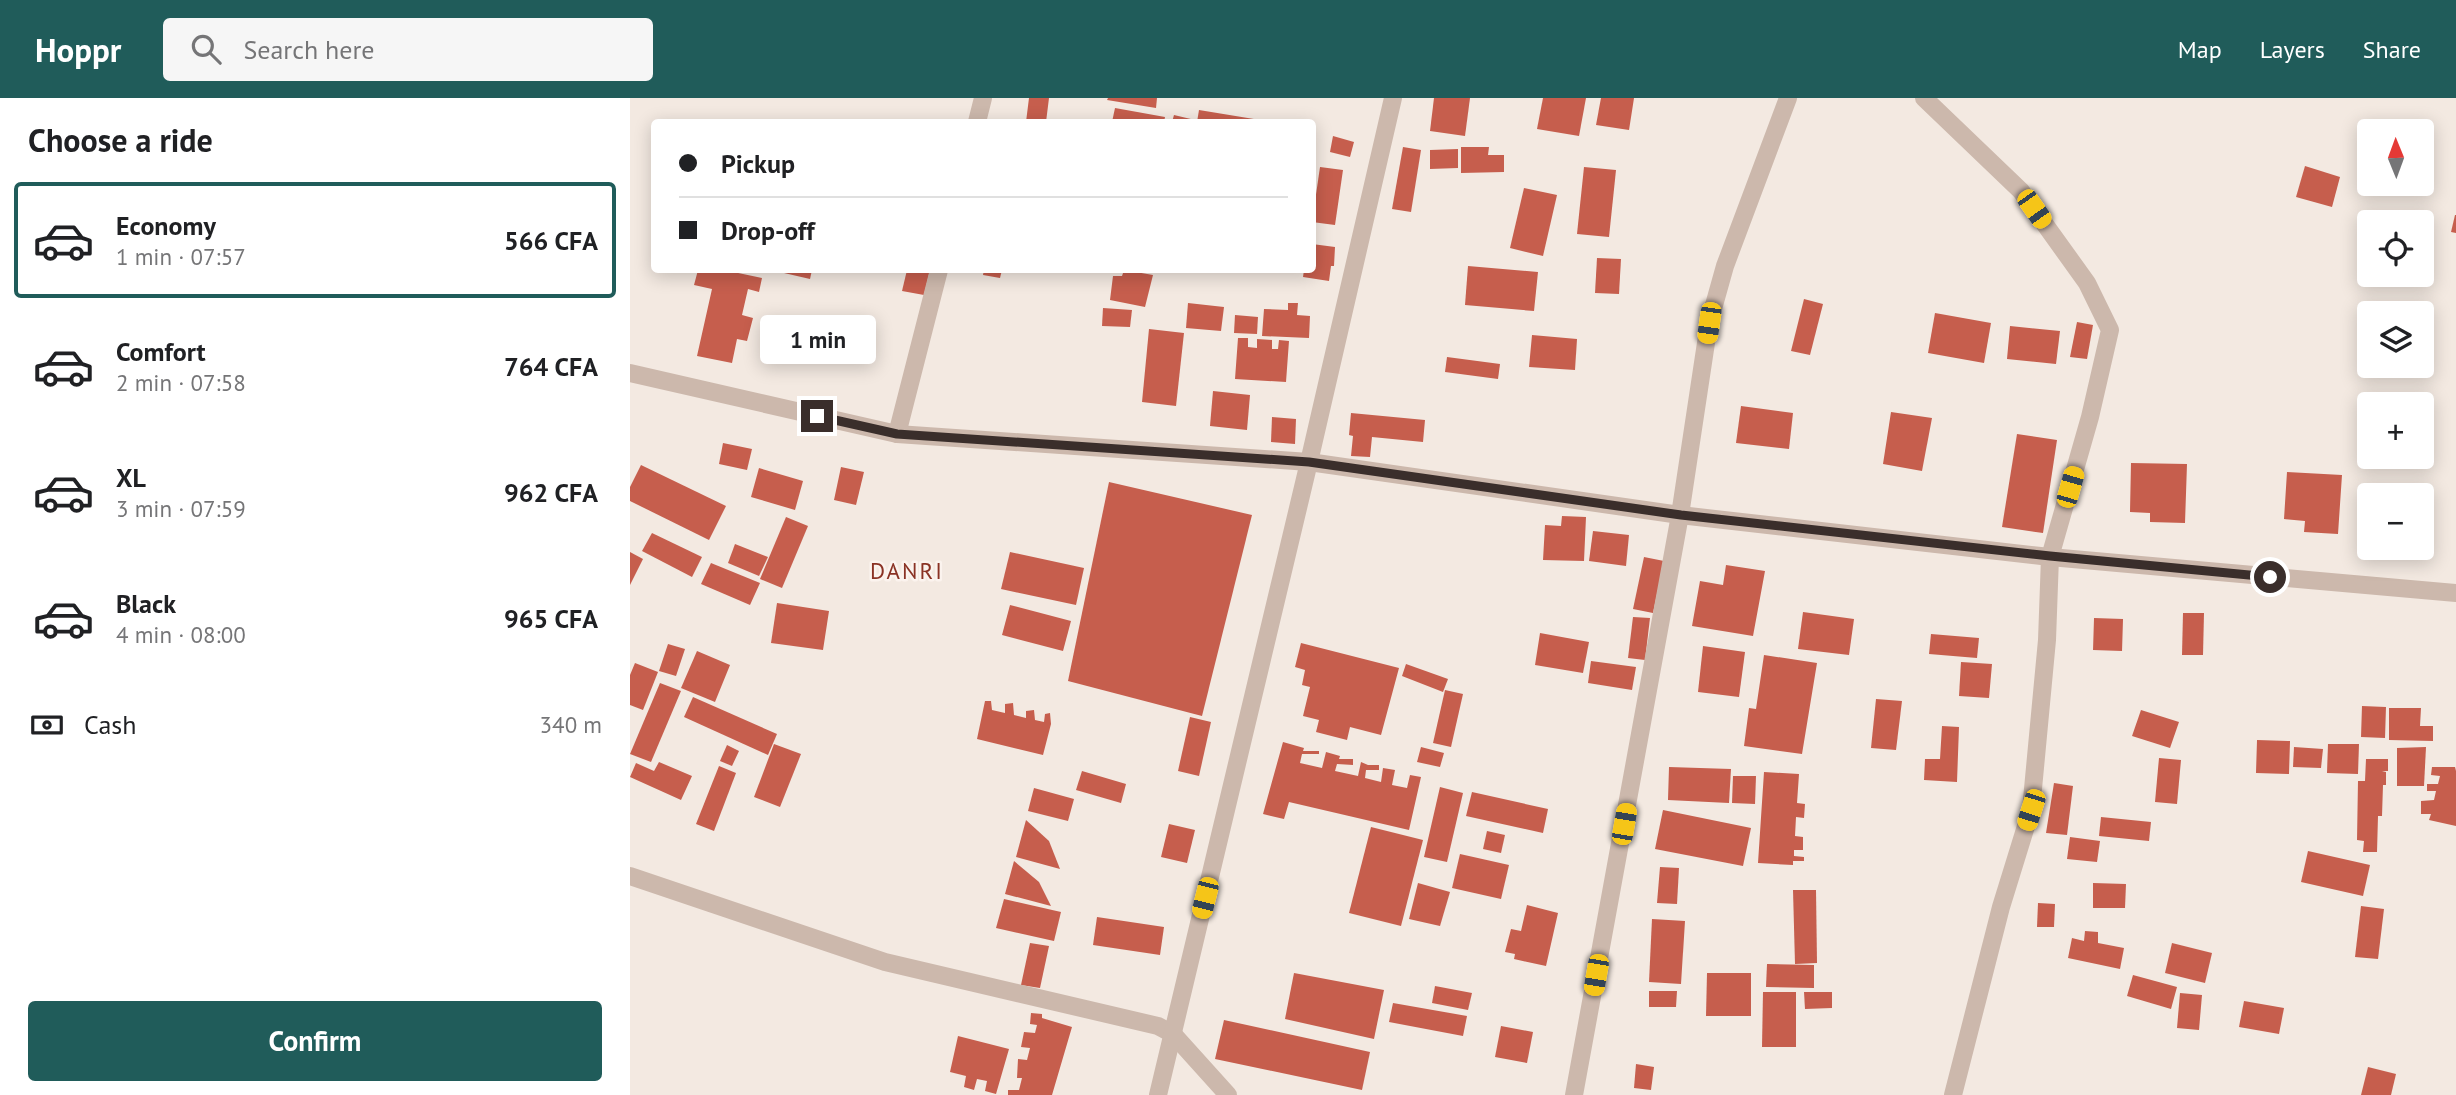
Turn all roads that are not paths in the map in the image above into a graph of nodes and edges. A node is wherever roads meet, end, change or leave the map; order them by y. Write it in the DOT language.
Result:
graph roads {
  1 [pos="983,98"];
  2 [pos="1393,98"];
  3 [pos="1788,98"];
  4 [pos="1924,98"];
  5 [pos="977,119"];
  6 [pos="938,273"];
  7 [pos="630,373"];
  8 [pos="897,434"];
  9 [pos="1309,462"];
  10 [pos="1681,515"];
  11 [pos="2050,556"];
  12 [pos="2456,593"];
  13 [pos="630,876"];
  14 [pos="1173,1034"];
  15 [pos="1158,1095"];
  16 [pos="1228,1095"];
  17 [pos="1574,1095"];
  18 [pos="1953,1095"];
  1 -- 5 [label="street"];
  2 -- 9 [label="street"];
  3 -- 10 [label="street"];
  4 -- 11 [label="street"];
  6 -- 8 [label="street"];
  7 -- 8 [label="street"];
  8 -- 9 [label="street"];
  9 -- 10 [label="street"];
  9 -- 14 [label="street"];
  10 -- 11 [label="street"];
  10 -- 17 [label="street"];
  11 -- 12 [label="street"];
  11 -- 18 [label="street"];
  13 -- 14 [label="street"];
  14 -- 15 [label="street"];
  14 -- 16 [label="street"];
}
